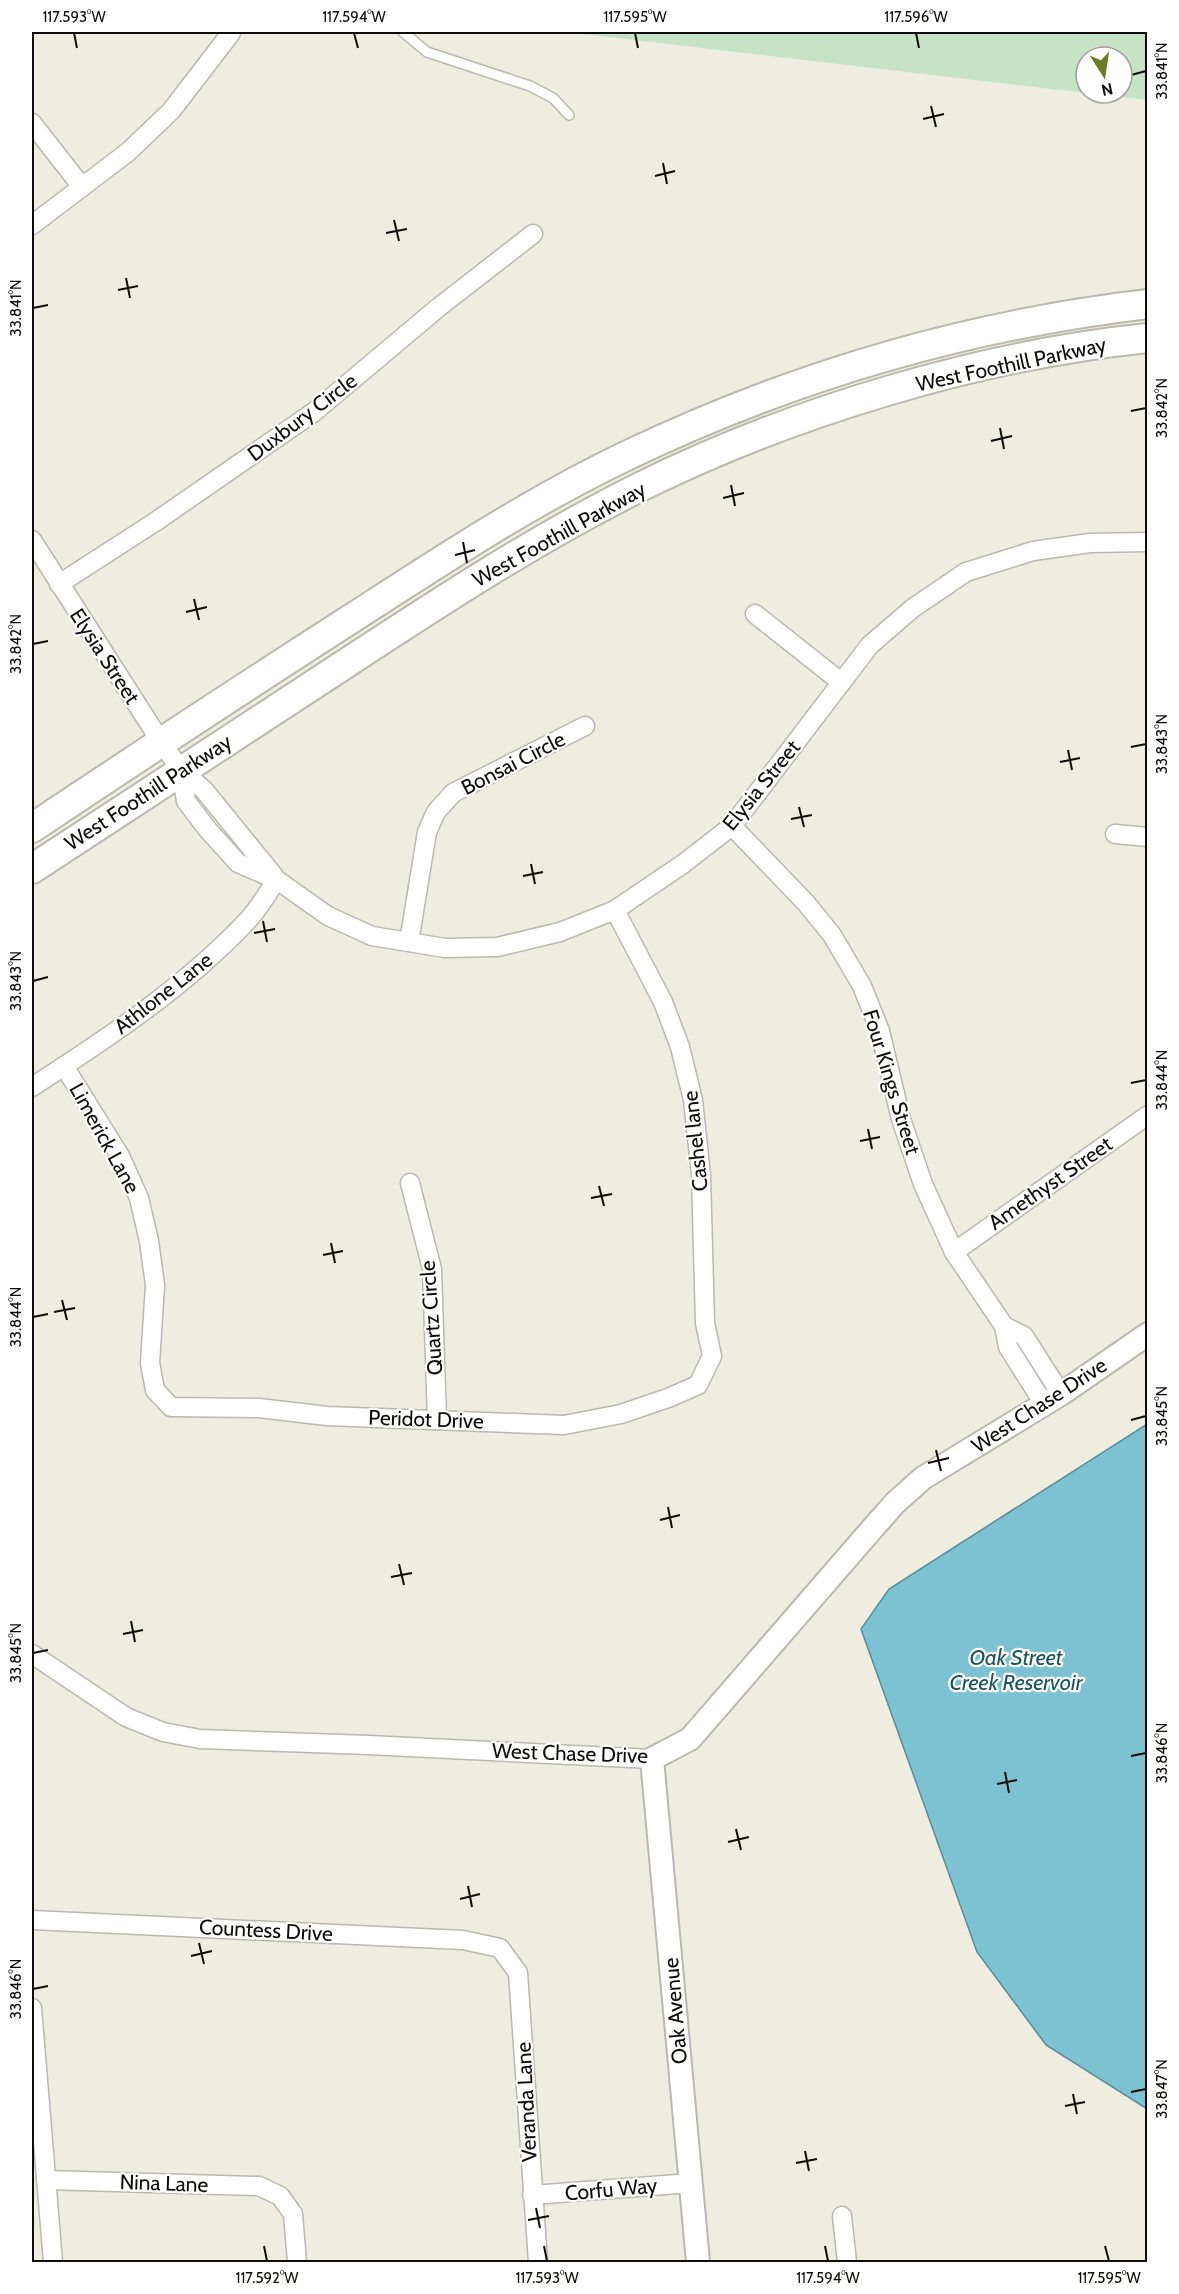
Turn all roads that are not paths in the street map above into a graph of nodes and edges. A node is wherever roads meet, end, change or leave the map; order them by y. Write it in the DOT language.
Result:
graph roads {
  1 [pos="231,32"];
  2 [pos="403,32"];
  3 [pos="569,115"];
  4 [pos="32,123"];
  5 [pos="82,187"];
  6 [pos="32,225"];
  7 [pos="533,234"];
  8 [pos="1148,304"];
  9 [pos="1148,338"];
  10 [pos="32,540"];
  11 [pos="1148,542"];
  12 [pos="59,584"];
  13 [pos="756,614"];
  14 [pos="840,682"];
  15 [pos="585,726"];
  16 [pos="161,742"];
  17 [pos="181,770"];
  18 [pos="732,826"];
  19 [pos="32,828"];
  20 [pos="1115,834"];
  21 [pos="1148,837"];
  22 [pos="32,869"];
  23 [pos="277,880"];
  24 [pos="615,910"];
  25 [pos="409,942"];
  26 [pos="64,1066"];
  27 [pos="32,1087"];
  28 [pos="1148,1115"];
  29 [pos="410,1183"];
  30 [pos="954,1252"];
  31 [pos="1148,1334"];
  32 [pos="698,1385"];
  33 [pos="155,1390"];
  34 [pos="1052,1399"];
  35 [pos="437,1420"];
  36 [pos="32,1654"];
  37 [pos="652,1759"];
  38 [pos="32,1920"];
  39 [pos="500,1948"];
  40 [pos="32,2008"];
  41 [pos="46,2180"];
  42 [pos="691,2183"];
  43 [pos="532,2195"];
  44 [pos="842,2216"];
  45 [pos="53,2262"];
  46 [pos="297,2262"];
  47 [pos="538,2262"];
  48 [pos="698,2262"];
  49 [pos="847,2262"];
  1 -- 5 [label="street"];
  2 -- 3 [label="lane"];
  4 -- 5 [label="street"];
  5 -- 6 [label="street"];
  7 -- 12 [label="street, Duxbury Circle"];
  8 -- 16 [label="main road, West Foothill Parkway"];
  9 -- 17 [label="main road, West Foothill Parkway"];
  10 -- 12 [label="street, Elysia Street"];
  11 -- 14 [label="street, Elysia Street"];
  12 -- 16 [label="street, Elysia Street"];
  13 -- 14 [label="street"];
  14 -- 18 [label="street, Elysia Street"];
  15 -- 25 [label="street, Bonsai Circle"];
  16 -- 17 [label="street, Elysia Street"];
  16 -- 19 [label="main road, West Foothill Parkway"];
  17 -- 22 [label="main road, West Foothill Parkway"];
  17 -- 23 [label="street, Elysia Street"];
  18 -- 24 [label="street, Elysia Street"];
  18 -- 30 [label="street, Four Kings Street"];
  20 -- 21 [label="street"];
  23 -- 25 [label="street, Elysia Street"];
  23 -- 26 [label="street, Athlone Lane"];
  24 -- 25 [label="street, Elysia Street"];
  24 -- 32 [label="street, Cashel lane"];
  26 -- 27 [label="street, Athlone Lane"];
  26 -- 33 [label="street, Limerick Lane"];
  28 -- 30 [label="street, Amethyst Street"];
  29 -- 35 [label="street, Quartz Circle"];
  30 -- 34 [label="street, Four Kings Street"];
  31 -- 34 [label="street, West Chase Drive"];
  32 -- 35 [label="street, Peridot Drive"];
  33 -- 35 [label="street, Peridot Drive"];
  34 -- 37 [label="street, West Chase Drive"];
  36 -- 37 [label="street, West Chase Drive"];
  37 -- 42 [label="street, Oak Avenue"];
  38 -- 39 [label="street, Countess Drive"];
  39 -- 43 [label="street, Veranda Lane"];
  40 -- 41 [label="street"];
  41 -- 45 [label="street"];
  41 -- 46 [label="street, Nina Lane"];
  42 -- 43 [label="street, Corfu Way"];
  42 -- 48 [label="street, Oak Avenue"];
  43 -- 47 [label="street, Veranda Lane"];
  44 -- 49 [label="street"];
}
